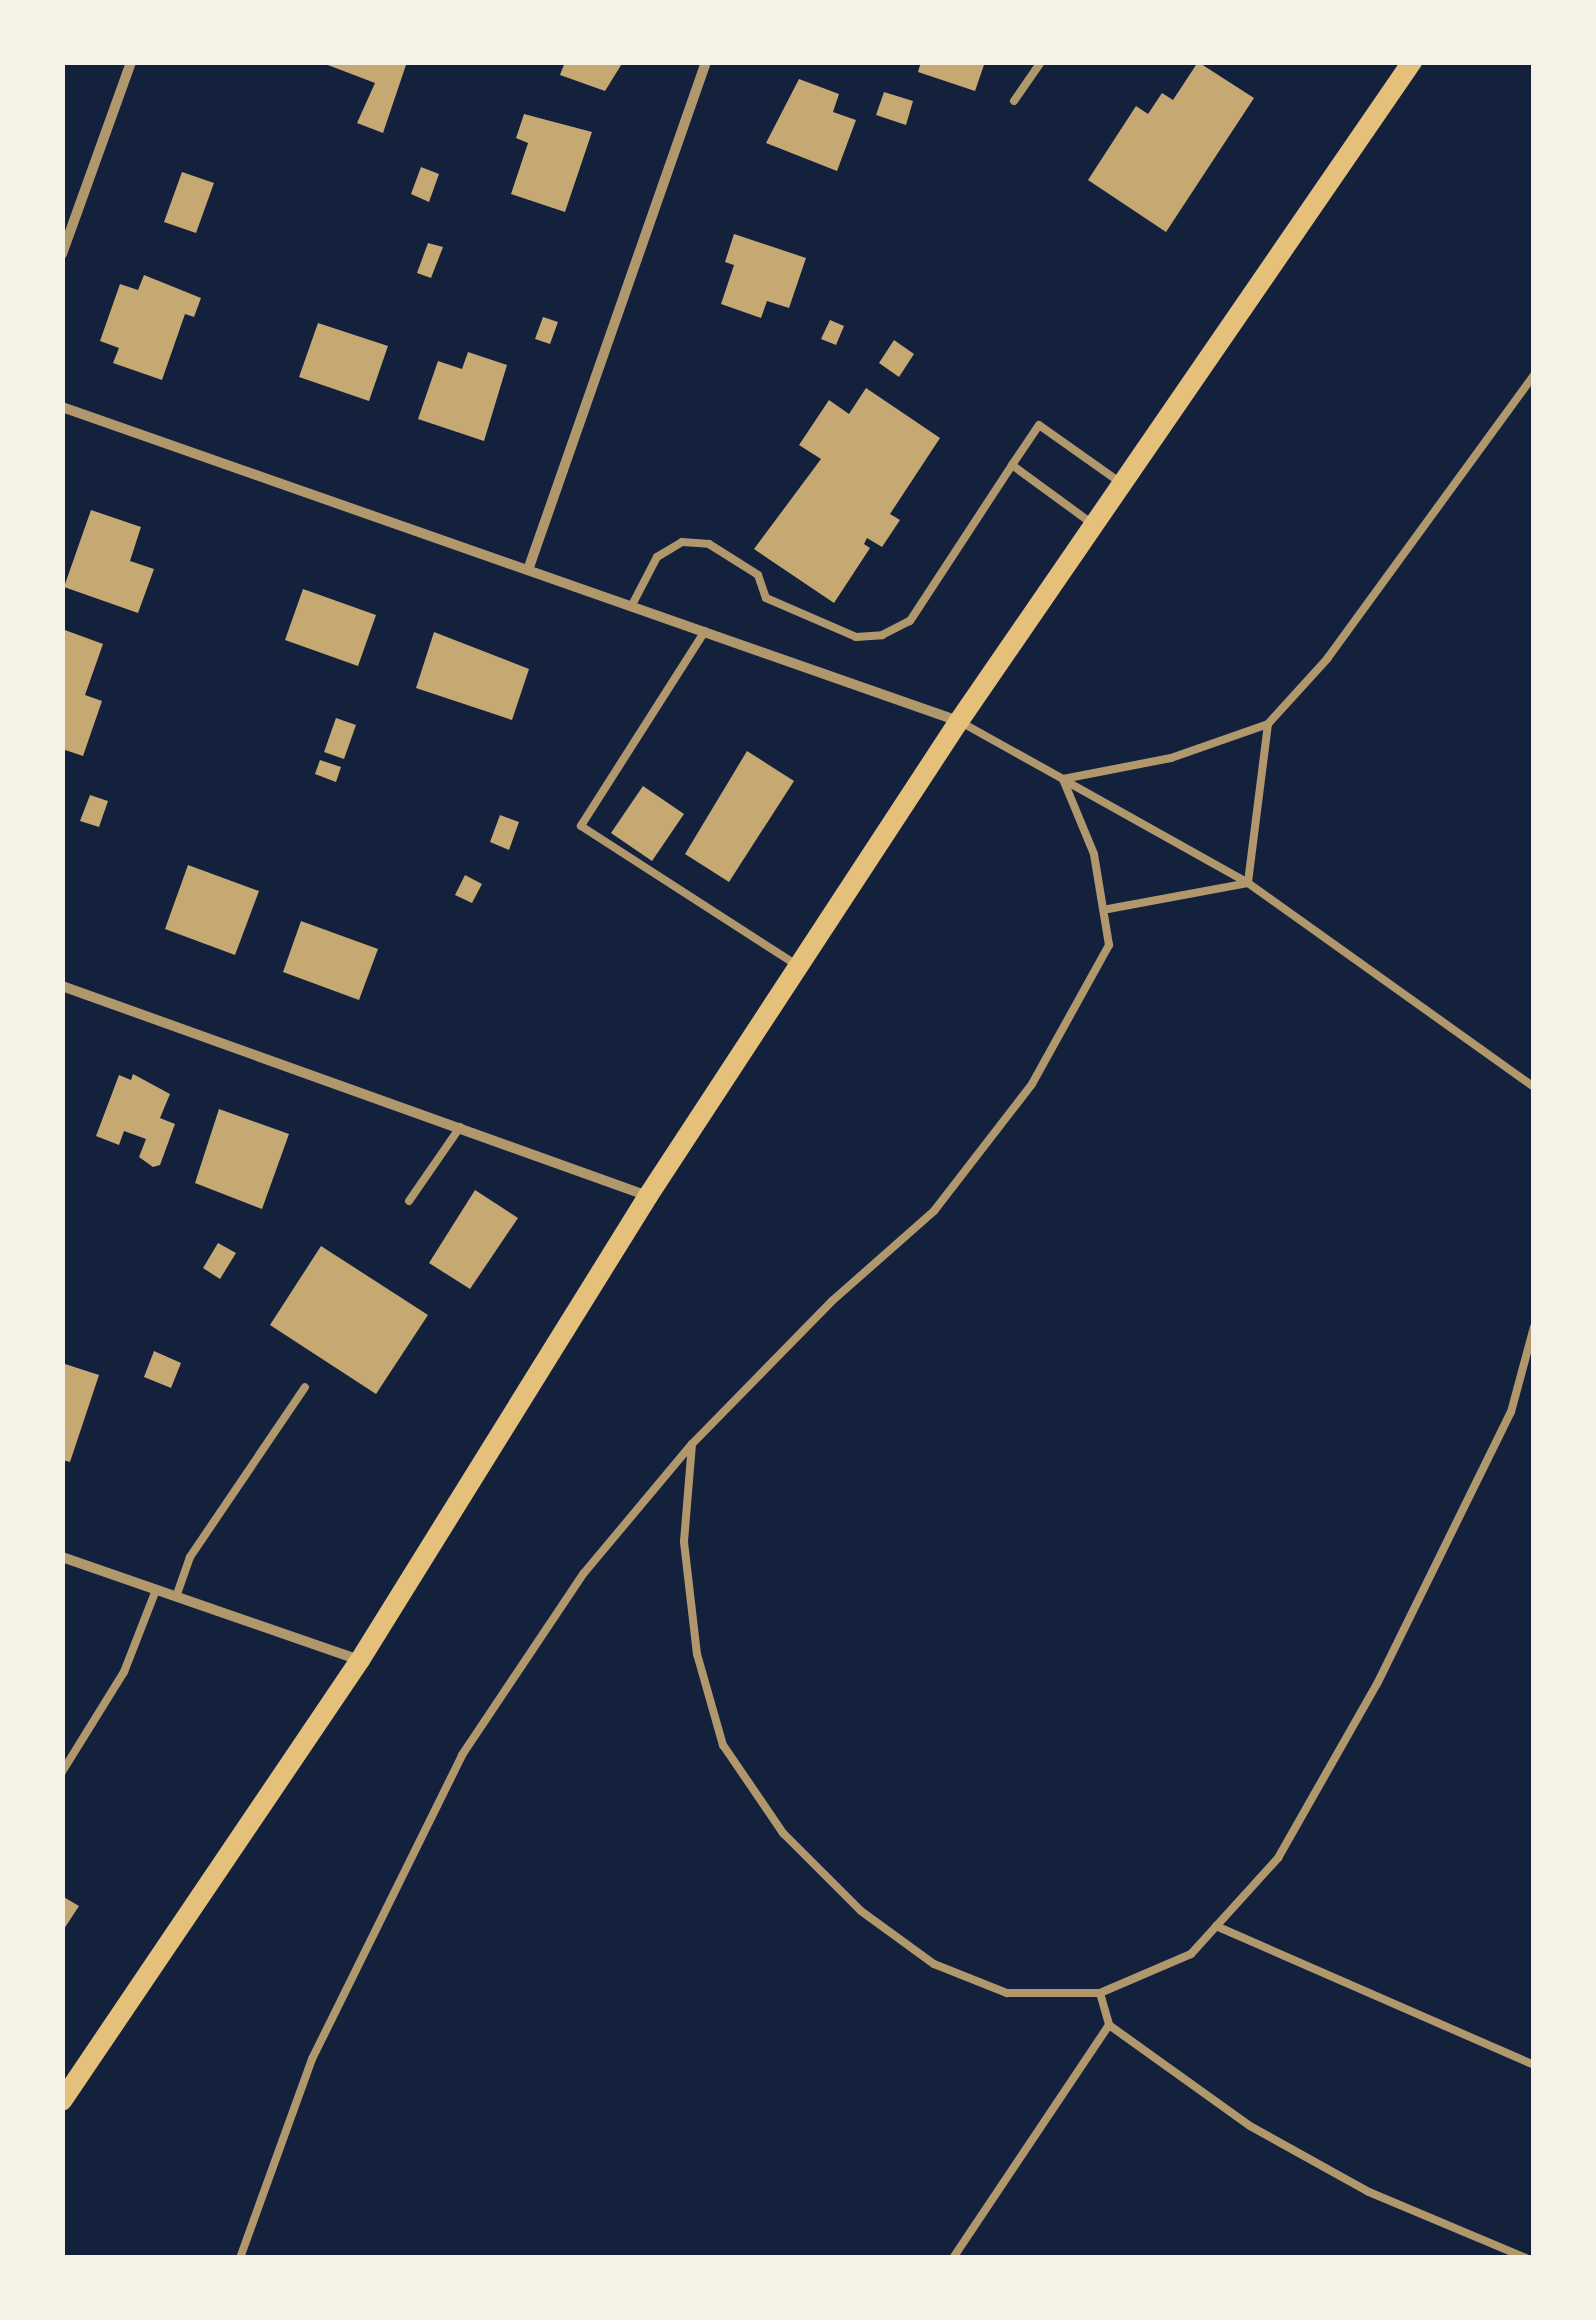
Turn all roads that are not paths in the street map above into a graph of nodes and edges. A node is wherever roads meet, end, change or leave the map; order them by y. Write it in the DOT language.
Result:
graph roads {
  1 [pos="130,62"];
  2 [pos="706,62"];
  3 [pos="1041,62"];
  4 [pos="1412,62"];
  5 [pos="1014,101"];
  6 [pos="62,254"];
  7 [pos="1534,375"];
  8 [pos="62,407"];
  9 [pos="1012,465"];
  10 [pos="1122,484"];
  11 [pos="1094,525"];
  12 [pos="528,570"];
  13 [pos="632,605"];
  14 [pos="706,630"];
  15 [pos="959,722"];
  16 [pos="1268,724"];
  17 [pos="1063,779"];
  18 [pos="1248,883"];
  19 [pos="1108,909"];
  20 [pos="799,966"];
  21 [pos="62,986"];
  22 [pos="1534,1087"];
  23 [pos="460,1126"];
  24 [pos="648,1196"];
  25 [pos="409,1201"];
  26 [pos="1534,1328"];
  27 [pos="304,1387"];
  28 [pos="692,1444"];
  29 [pos="62,1558"];
  30 [pos="156,1590"];
  31 [pos="176,1597"];
  32 [pos="360,1660"];
  33 [pos="62,1772"];
  34 [pos="1216,1926"];
  35 [pos="1100,1993"];
  36 [pos="1109,2025"];
  37 [pos="1534,2065"];
  38 [pos="62,2101"];
  39 [pos="240,2258"];
  40 [pos="953,2258"];
  41 [pos="1526,2258"];
  1 -- 6 [label="street"];
  2 -- 12 [label="street"];
  3 -- 5 [label="lane"];
  4 -- 10 [label="main road"];
  7 -- 16 [label="lane"];
  8 -- 12 [label="street"];
  9 -- 10 [label="lane"];
  9 -- 11 [label="lane"];
  9 -- 13 [label="lane"];
  10 -- 11 [label="main road"];
  11 -- 15 [label="main road"];
  12 -- 13 [label="street"];
  13 -- 14 [label="street"];
  14 -- 15 [label="street"];
  14 -- 20 [label="lane"];
  15 -- 17 [label="lane"];
  15 -- 20 [label="main road"];
  16 -- 17 [label="lane"];
  16 -- 18 [label="lane"];
  17 -- 18 [label="lane"];
  17 -- 19 [label="lane"];
  18 -- 19 [label="lane"];
  18 -- 22 [label="lane"];
  19 -- 28 [label="lane"];
  20 -- 24 [label="main road"];
  21 -- 23 [label="street"];
  23 -- 24 [label="street"];
  23 -- 25 [label="lane"];
  24 -- 32 [label="main road"];
  26 -- 34 [label="lane"];
  27 -- 31 [label="lane"];
  28 -- 35 [label="lane"];
  28 -- 39 [label="lane"];
  29 -- 30 [label="street"];
  30 -- 31 [label="street"];
  30 -- 33 [label="lane"];
  31 -- 32 [label="street"];
  32 -- 38 [label="main road"];
  34 -- 35 [label="lane"];
  34 -- 37 [label="lane"];
  35 -- 36 [label="lane"];
  36 -- 40 [label="lane"];
  36 -- 41 [label="lane"];
}
